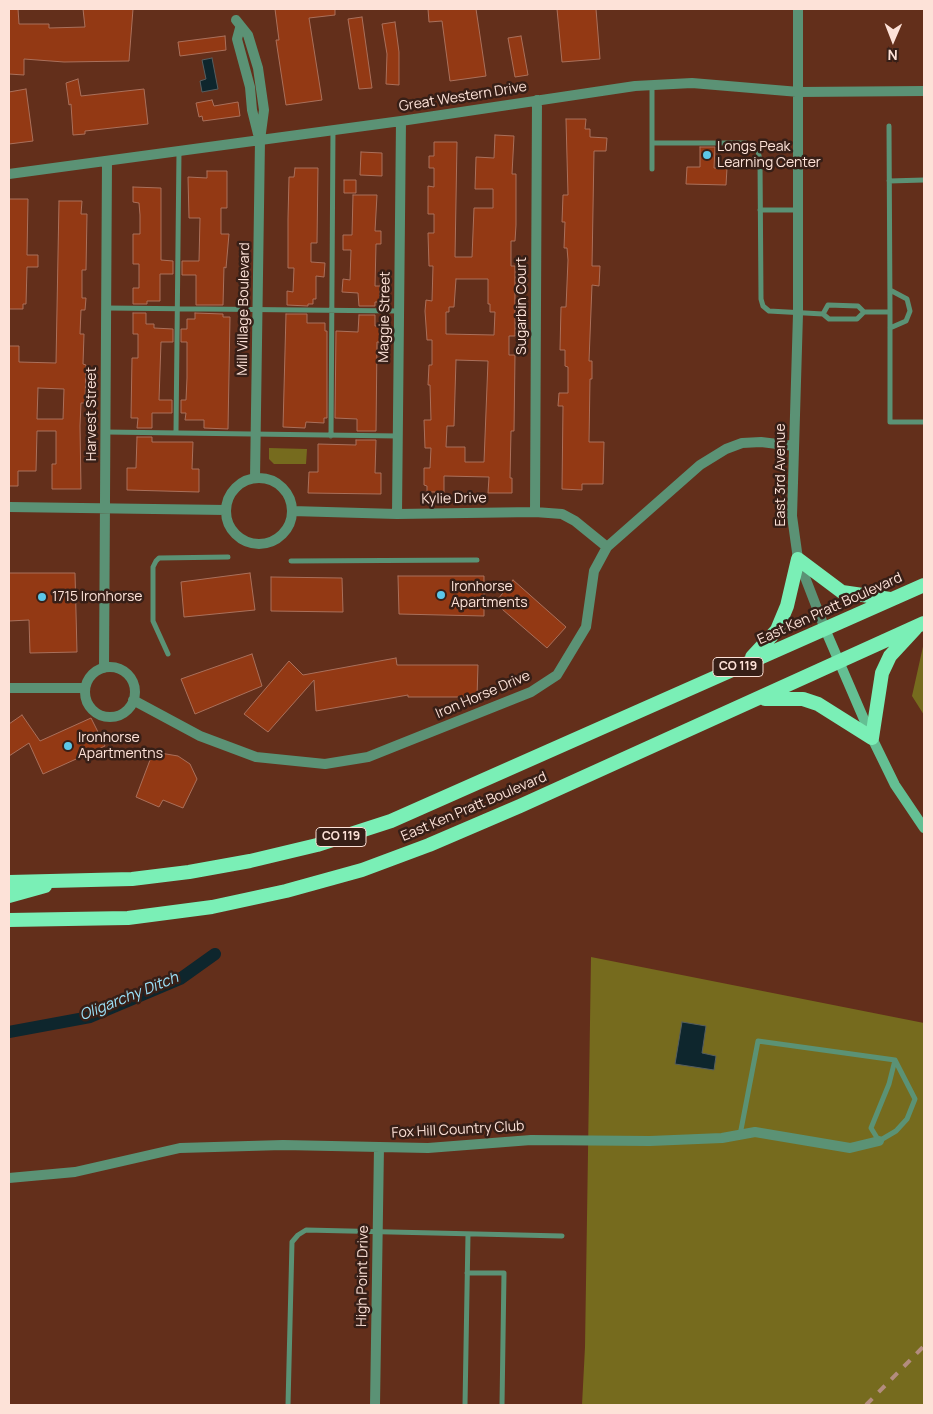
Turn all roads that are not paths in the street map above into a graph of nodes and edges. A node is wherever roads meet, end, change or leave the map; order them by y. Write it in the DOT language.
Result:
graph roads {
  1 [pos="798,9"];
  2 [pos="238,24"];
  3 [pos="652,85"];
  4 [pos="799,92"];
  5 [pos="924,92"];
  6 [pos="537,100"];
  7 [pos="401,121"];
  8 [pos="888,126"];
  9 [pos="333,129"];
  10 [pos="260,140"];
  11 [pos="653,143"];
  12 [pos="179,151"];
  13 [pos="107,161"];
  14 [pos="652,169"];
  15 [pos="9,174"];
  16 [pos="924,180"];
  17 [pos="889,181"];
  18 [pos="760,210"];
  19 [pos="799,210"];
  20 [pos="890,290"];
  21 [pos="106,308"];
  22 [pos="177,309"];
  23 [pos="257,310"];
  24 [pos="332,311"];
  25 [pos="399,311"];
  26 [pos="864,312"];
  27 [pos="890,312"];
  28 [pos="798,314"];
  29 [pos="823,314"];
  30 [pos="890,328"];
  31 [pos="924,422"];
  32 [pos="105,432"];
  33 [pos="176,432"];
  34 [pos="255,435"];
  35 [pos="331,436"];
  36 [pos="398,436"];
  37 [pos="794,446"];
  38 [pos="255,478"];
  39 [pos="9,507"];
  40 [pos="106,508"];
  41 [pos="226,510"];
  42 [pos="292,511"];
  43 [pos="535,512"];
  44 [pos="398,514"];
  45 [pos="607,546"];
  46 [pos="228,557"];
  47 [pos="798,558"];
  48 [pos="477,560"];
  49 [pos="291,561"];
  50 [pos="924,585"];
  51 [pos="892,599"];
  52 [pos="922,624"];
  53 [pos="825,629"];
  54 [pos="168,654"];
  55 [pos="839,660"];
  56 [pos="739,667"];
  57 [pos="104,668"];
  58 [pos="9,688"];
  59 [pos="85,688"];
  60 [pos="134,700"];
  61 [pos="755,700"];
  62 [pos="872,738"];
  63 [pos="924,828"];
  64 [pos="9,882"];
  65 [pos="60,882"];
  66 [pos="9,896"];
  67 [pos="9,920"];
  68 [pos="895,1060"];
  69 [pos="740,1136"];
  70 [pos="880,1141"];
  71 [pos="379,1147"];
  72 [pos="9,1178"];
  73 [pos="378,1232"];
  74 [pos="468,1234"];
  75 [pos="562,1236"];
  76 [pos="467,1273"];
  77 [pos="288,1405"];
  78 [pos="375,1405"];
  79 [pos="466,1405"];
  80 [pos="502,1405"];
  1 -- 4 [label="street, East 3rd Avenue"];
  2 -- 10 [label="street, Mill Village Boulevard"];
  3 -- 4 [label="street, Great Western Drive"];
  3 -- 6 [label="street, Great Western Drive"];
  3 -- 11 [label="lane"];
  4 -- 5 [label="street, Great Western Drive"];
  4 -- 19 [label="street, East 3rd Avenue"];
  6 -- 7 [label="street, Great Western Drive"];
  6 -- 43 [label="street, Sugarbin Court"];
  7 -- 9 [label="street, Great Western Drive"];
  7 -- 25 [label="street, Maggie Street"];
  8 -- 17 [label="lane"];
  9 -- 10 [label="street, Great Western Drive"];
  9 -- 24 [label="lane"];
  10 -- 12 [label="street, Great Western Drive"];
  10 -- 23 [label="street, Mill Village Boulevard"];
  11 -- 14 [label="lane"];
  11 -- 18 [label="lane"];
  12 -- 13 [label="street, Great Western Drive"];
  12 -- 22 [label="lane"];
  13 -- 15 [label="street, Great Western Drive"];
  13 -- 21 [label="street, Harvest Street"];
  16 -- 17 [label="lane"];
  17 -- 20 [label="lane"];
  18 -- 19 [label="lane"];
  18 -- 28 [label="lane"];
  19 -- 28 [label="street, East 3rd Avenue"];
  20 -- 27 [label="lane"];
  20 -- 30 [label="lane"];
  21 -- 22 [label="lane"];
  21 -- 32 [label="street, Harvest Street"];
  22 -- 23 [label="lane"];
  22 -- 33 [label="lane"];
  23 -- 24 [label="lane"];
  23 -- 34 [label="street, Mill Village Boulevard"];
  24 -- 25 [label="lane"];
  24 -- 35 [label="lane"];
  25 -- 36 [label="street, Maggie Street"];
  26 -- 27 [label="lane"];
  26 -- 29 [label="lane"];
  26 -- 29 [label="lane"];
  27 -- 30 [label="lane"];
  28 -- 29 [label="lane"];
  28 -- 37 [label="street, East 3rd Avenue"];
  30 -- 31 [label="lane"];
  32 -- 33 [label="lane"];
  32 -- 40 [label="street, Harvest Street"];
  33 -- 34 [label="lane"];
  34 -- 35 [label="lane"];
  34 -- 38 [label="street, Mill Village Boulevard"];
  35 -- 36 [label="lane"];
  36 -- 44 [label="street, Maggie Street"];
  37 -- 45 [label="street, Iron Horse Drive"];
  37 -- 47 [label="street, East 3rd Avenue"];
  38 -- 41 [label="street"];
  38 -- 42 [label="street"];
  39 -- 40 [label="street"];
  40 -- 41 [label="street"];
  40 -- 57 [label="street, Harvest Street"];
  41 -- 42 [label="street"];
  42 -- 44 [label="street, Kylie Drive"];
  43 -- 44 [label="street, Kylie Drive"];
  43 -- 45 [label="street, Kylie Drive"];
  45 -- 60 [label="street, Iron Horse Drive"];
  46 -- 54 [label="lane"];
  47 -- 51 [label="highway"];
  47 -- 53 [label="street, East 3rd Avenue"];
  47 -- 56 [label="highway"];
  48 -- 49 [label="lane"];
  50 -- 51 [label="highway, East Ken Pratt Boulevard / CO 119"];
  51 -- 53 [label="highway, East Ken Pratt Boulevard / CO 119"];
  52 -- 55 [label="highway, East Ken Pratt Boulevard / CO 119"];
  52 -- 62 [label="highway"];
  53 -- 55 [label="main road, East 3rd Avenue"];
  53 -- 56 [label="highway, East Ken Pratt Boulevard / CO 119"];
  55 -- 61 [label="highway, East Ken Pratt Boulevard / CO 119"];
  55 -- 62 [label="main road, East 3rd Avenue"];
  56 -- 65 [label="highway, East Ken Pratt Boulevard / CO 119"];
  57 -- 59 [label="street"];
  57 -- 60 [label="street"];
  58 -- 59 [label="street"];
  59 -- 60 [label="street"];
  61 -- 62 [label="highway"];
  61 -- 67 [label="highway, East Ken Pratt Boulevard / CO 119"];
  62 -- 63 [label="main road, East 3rd Avenue"];
  64 -- 65 [label="highway, East Ken Pratt Boulevard / CO 119"];
  65 -- 66 [label="highway"];
  68 -- 69 [label="lane"];
  68 -- 70 [label="lane"];
  68 -- 70 [label="lane"];
  69 -- 70 [label="street, Fox Hill Country Club"];
  69 -- 71 [label="street, Fox Hill Country Club"];
  71 -- 72 [label="street, Fox Hill Country Club"];
  71 -- 73 [label="street, High Point Drive"];
  73 -- 74 [label="lane"];
  73 -- 77 [label="lane"];
  73 -- 78 [label="street, High Point Drive"];
  74 -- 75 [label="lane"];
  74 -- 76 [label="lane"];
  76 -- 79 [label="lane"];
  76 -- 80 [label="lane"];
}
